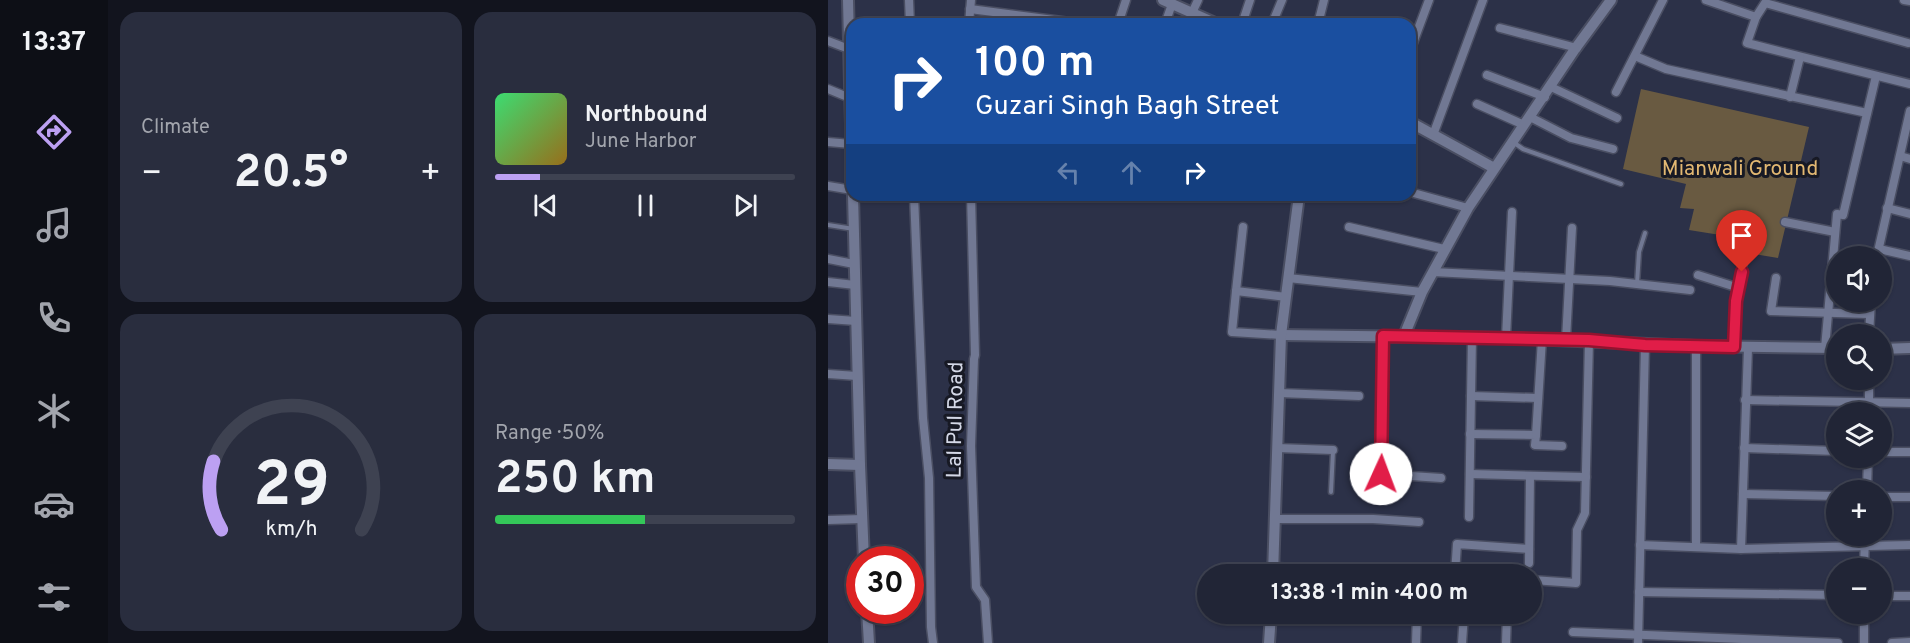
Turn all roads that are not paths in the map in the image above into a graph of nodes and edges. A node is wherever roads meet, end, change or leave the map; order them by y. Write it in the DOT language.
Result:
graph roads {
  1 [pos="909,0"];
  2 [pos="1126,0"];
  3 [pos="1198,0"];
  4 [pos="1250,0"];
  5 [pos="1282,0"];
  6 [pos="1324,0"];
  7 [pos="1429,0"];
  8 [pos="1483,0"];
  9 [pos="1611,0"];
  10 [pos="1664,0"];
  11 [pos="1706,0"];
  12 [pos="1904,0"];
  13 [pos="845,1"];
  14 [pos="1168,2"];
  15 [pos="1910,2"];
  16 [pos="970,5"];
  17 [pos="1192,12"];
  18 [pos="1756,17"];
  19 [pos="846,18"];
  20 [pos="910,18"];
  21 [pos="1049,18"];
  22 [pos="1120,18"];
  23 [pos="1166,18"];
  24 [pos="1204,18"];
  25 [pos="1244,18"];
  26 [pos="1274,18"];
  27 [pos="1320,18"];
  28 [pos="1500,28"];
  29 [pos="1416,35"];
  30 [pos="828,41"];
  31 [pos="1908,43"];
  32 [pos="846,48"];
  33 [pos="1576,48"];
  34 [pos="1635,56"];
  35 [pos="1800,57"];
  36 [pos="1487,75"];
  37 [pos="1876,76"];
  38 [pos="1910,84"];
  39 [pos="828,89"];
  40 [pos="1548,92"];
  41 [pos="1616,92"];
  42 [pos="846,96"];
  43 [pos="1790,96"];
  44 [pos="1477,104"];
  45 [pos="1910,111"];
  46 [pos="1867,113"];
  47 [pos="1617,118"];
  48 [pos="1527,121"];
  49 [pos="1416,125"];
  50 [pos="1433,135"];
  51 [pos="828,142"];
  52 [pos="1512,142"];
  53 [pos="846,144"];
  54 [pos="1613,149"];
  55 [pos="1900,156"];
  56 [pos="1910,159"];
  57 [pos="1494,168"];
  58 [pos="1621,184"];
  59 [pos="828,186"];
  60 [pos="846,189"];
  61 [pos="1416,194"];
  62 [pos="853,201"];
  63 [pos="914,201"];
  64 [pos="971,201"];
  65 [pos="1298,201"];
  66 [pos="1468,207"];
  67 [pos="1887,208"];
  68 [pos="1512,212"];
  69 [pos="1910,214"];
  70 [pos="1785,222"];
  71 [pos="828,225"];
  72 [pos="1243,227"];
  73 [pos="1349,227"];
  74 [pos="1572,228"];
  75 [pos="854,229"];
  76 [pos="1835,232"];
  77 [pos="1645,233"];
  78 [pos="1879,246"];
  79 [pos="1444,249"];
  80 [pos="1892,254"];
  81 [pos="1744,256"];
  82 [pos="1910,256"];
  83 [pos="828,259"];
  84 [pos="855,264"];
  85 [pos="1432,272"];
  86 [pos="1698,275"];
  87 [pos="1509,277"];
  88 [pos="1288,278"];
  89 [pos="1776,278"];
  90 [pos="1569,280"];
  91 [pos="828,282"];
  92 [pos="1637,284"];
  93 [pos="855,285"];
  94 [pos="1739,288"];
  95 [pos="1690,290"];
  96 [pos="1236,291"];
  97 [pos="1422,292"];
  98 [pos="1286,297"];
  99 [pos="1827,313"];
  100 [pos="1869,314"];
  101 [pos="828,319"];
  102 [pos="856,321"];
  103 [pos="1828,324"];
  104 [pos="1869,324"];
  105 [pos="1281,335"];
  106 [pos="1383,336"];
  107 [pos="1404,336"];
  108 [pos="1472,338"];
  109 [pos="1506,338"];
  110 [pos="1542,339"];
  111 [pos="1566,340"];
  112 [pos="1589,340"];
  113 [pos="1645,345"];
  114 [pos="1696,346"];
  115 [pos="1734,347"];
  116 [pos="1748,348"];
  117 [pos="1826,348"];
  118 [pos="1910,348"];
  119 [pos="1892,349"];
  120 [pos="828,374"];
  121 [pos="857,376"];
  122 [pos="1279,393"];
  123 [pos="1359,396"];
  124 [pos="1471,396"];
  125 [pos="1538,398"];
  126 [pos="1745,400"];
  127 [pos="1910,403"];
  128 [pos="1826,405"];
  129 [pos="1892,405"];
  130 [pos="1470,434"];
  131 [pos="1536,435"];
  132 [pos="1562,446"];
  133 [pos="1277,448"];
  134 [pos="1744,448"];
  135 [pos="1333,450"];
  136 [pos="1826,451"];
  137 [pos="1892,452"];
  138 [pos="1910,452"];
  139 [pos="828,464"];
  140 [pos="860,465"];
  141 [pos="1470,474"];
  142 [pos="1530,476"];
  143 [pos="1586,477"];
  144 [pos="1442,478"];
  145 [pos="1331,492"];
  146 [pos="1743,494"];
  147 [pos="1826,496"];
  148 [pos="1892,497"];
  149 [pos="1910,497"];
  150 [pos="1469,517"];
  151 [pos="862,519"];
  152 [pos="1275,519"];
  153 [pos="828,520"];
  154 [pos="1419,522"];
  155 [pos="1826,543"];
  156 [pos="1892,543"];
  157 [pos="1640,545"];
  158 [pos="1910,545"];
  159 [pos="863,546"];
  160 [pos="1696,546"];
  161 [pos="1529,549"];
  162 [pos="1741,549"];
  163 [pos="1528,562"];
  164 [pos="1274,564"];
  165 [pos="1455,564"];
  166 [pos="1542,581"];
  167 [pos="1639,592"];
  168 [pos="1826,595"];
  169 [pos="1892,596"];
  170 [pos="1910,596"];
  171 [pos="867,624"];
  172 [pos="1270,624"];
  173 [pos="1417,624"];
  174 [pos="1463,624"];
  175 [pos="1507,624"];
  176 [pos="1864,624"];
  177 [pos="1573,632"];
  178 [pos="1638,640"];
  179 [pos="1910,642"];
  180 [pos="868,643"];
  181 [pos="933,643"];
  182 [pos="988,643"];
  183 [pos="1269,643"];
  184 [pos="1416,643"];
  185 [pos="1462,643"];
  186 [pos="1506,643"];
  187 [pos="1838,643"];
  188 [pos="1864,643"];
  189 [pos="1892,643"];
  1 -- 20 [label="street"];
  2 -- 22 [label="street"];
  3 -- 17 [label="street"];
  4 -- 25 [label="street"];
  5 -- 26 [label="street"];
  6 -- 27 [label="street"];
  7 -- 29 [label="street"];
  8 -- 50 [label="street"];
  9 -- 33 [label="street"];
  10 -- 34 [label="street"];
  11 -- 18 [label="street"];
  12 -- 15 [label="street"];
  13 -- 19 [label="street"];
  14 -- 17 [label="street"];
  14 -- 23 [label="street"];
  16 -- 21 [label="street"];
  17 -- 24 [label="street"];
  18 -- 31 [label="street"];
  18 -- 35 [label="street"];
  28 -- 33 [label="street"];
  30 -- 32 [label="street"];
  33 -- 40 [label="street"];
  34 -- 41 [label="street"];
  34 -- 43 [label="street"];
  35 -- 37 [label="street"];
  35 -- 43 [label="street"];
  36 -- 40 [label="street"];
  37 -- 38 [label="street"];
  37 -- 46 [label="street"];
  39 -- 42 [label="street"];
  40 -- 47 [label="street"];
  40 -- 48 [label="street"];
  43 -- 46 [label="street"];
  44 -- 48 [label="street"];
  45 -- 55 [label="street"];
  46 -- 76 [label="street"];
  48 -- 52 [label="street"];
  48 -- 54 [label="street"];
  49 -- 50 [label="street"];
  50 -- 57 [label="street"];
  51 -- 53 [label="street"];
  52 -- 57 [label="street"];
  52 -- 58 [label="lane"];
  55 -- 56 [label="street"];
  55 -- 67 [label="street"];
  57 -- 66 [label="street"];
  59 -- 60 [label="street"];
  61 -- 66 [label="street"];
  62 -- 75 [label="street"];
  63 -- 181 [label="street"];
  64 -- 182 [label="street, Lal Pul Road"];
  65 -- 88 [label="street"];
  66 -- 79 [label="street"];
  67 -- 69 [label="street"];
  67 -- 78 [label="street"];
  68 -- 87 [label="street"];
  70 -- 76 [label="street"];
  71 -- 75 [label="lane"];
  72 -- 96 [label="street"];
  73 -- 79 [label="street"];
  74 -- 90 [label="street"];
  75 -- 84 [label="street"];
  76 -- 99 [label="street"];
  77 -- 92 [label="lane"];
  79 -- 85 [label="street"];
  80 -- 82 [label="street"];
  81 -- 94 [label="street"];
  83 -- 84 [label="street"];
  84 -- 93 [label="street"];
  85 -- 87 [label="street"];
  85 -- 97 [label="street"];
  86 -- 94 [label="street"];
  87 -- 90 [label="street"];
  87 -- 109 [label="street"];
  88 -- 97 [label="street"];
  88 -- 98 [label="street"];
  89 -- 99 [label="street"];
  90 -- 92 [label="street"];
  90 -- 111 [label="street"];
  91 -- 93 [label="street"];
  92 -- 95 [label="street"];
  93 -- 102 [label="street"];
  94 -- 115 [label="street"];
  96 -- 98 [label="street"];
  96 -- 105 [label="street"];
  97 -- 107 [label="street"];
  98 -- 105 [label="street"];
  99 -- 100 [label="street"];
  99 -- 103 [label="street"];
  100 -- 104 [label="street"];
  101 -- 102 [label="street"];
  102 -- 121 [label="street"];
  105 -- 106 [label="street"];
  105 -- 122 [label="street"];
  106 -- 107 [label="street"];
  106 -- 144 [label="street"];
  107 -- 108 [label="street"];
  108 -- 109 [label="street"];
  108 -- 124 [label="street"];
  109 -- 110 [label="street"];
  110 -- 111 [label="street"];
  110 -- 125 [label="street"];
  111 -- 112 [label="street"];
  112 -- 113 [label="street"];
  112 -- 143 [label="street"];
  113 -- 114 [label="street"];
  113 -- 157 [label="street"];
  114 -- 115 [label="street"];
  114 -- 160 [label="street"];
  115 -- 116 [label="street"];
  116 -- 117 [label="street"];
  116 -- 126 [label="street"];
  118 -- 119 [label="street"];
  120 -- 121 [label="street"];
  121 -- 140 [label="street"];
  122 -- 123 [label="street"];
  122 -- 133 [label="street"];
  124 -- 125 [label="street"];
  124 -- 130 [label="street"];
  125 -- 131 [label="street"];
  126 -- 128 [label="street"];
  126 -- 134 [label="street"];
  127 -- 129 [label="street"];
  130 -- 131 [label="street"];
  130 -- 141 [label="street"];
  131 -- 132 [label="street"];
  133 -- 135 [label="street"];
  133 -- 152 [label="street"];
  134 -- 136 [label="street"];
  134 -- 146 [label="street"];
  135 -- 145 [label="lane"];
  137 -- 138 [label="street"];
  139 -- 140 [label="street"];
  140 -- 151 [label="street"];
  141 -- 142 [label="street"];
  141 -- 150 [label="street"];
  142 -- 143 [label="street"];
  142 -- 161 [label="street"];
  143 -- 166 [label="street"];
  146 -- 147 [label="street"];
  146 -- 162 [label="street"];
  148 -- 149 [label="street"];
  151 -- 153 [label="street"];
  151 -- 159 [label="street"];
  152 -- 154 [label="street"];
  152 -- 164 [label="street"];
  155 -- 162 [label="street"];
  156 -- 158 [label="street"];
  157 -- 160 [label="street"];
  157 -- 167 [label="street"];
  160 -- 162 [label="street"];
  161 -- 163 [label="street"];
  161 -- 165 [label="street"];
  167 -- 168 [label="street"];
  167 -- 178 [label="street"];
  169 -- 170 [label="street"];
  171 -- 180 [label="street"];
  172 -- 183 [label="street"];
  173 -- 184 [label="street"];
  174 -- 185 [label="street"];
  175 -- 186 [label="street"];
  176 -- 188 [label="street"];
  177 -- 178 [label="street"];
  178 -- 187 [label="street"];
  179 -- 189 [label="street"];
}
